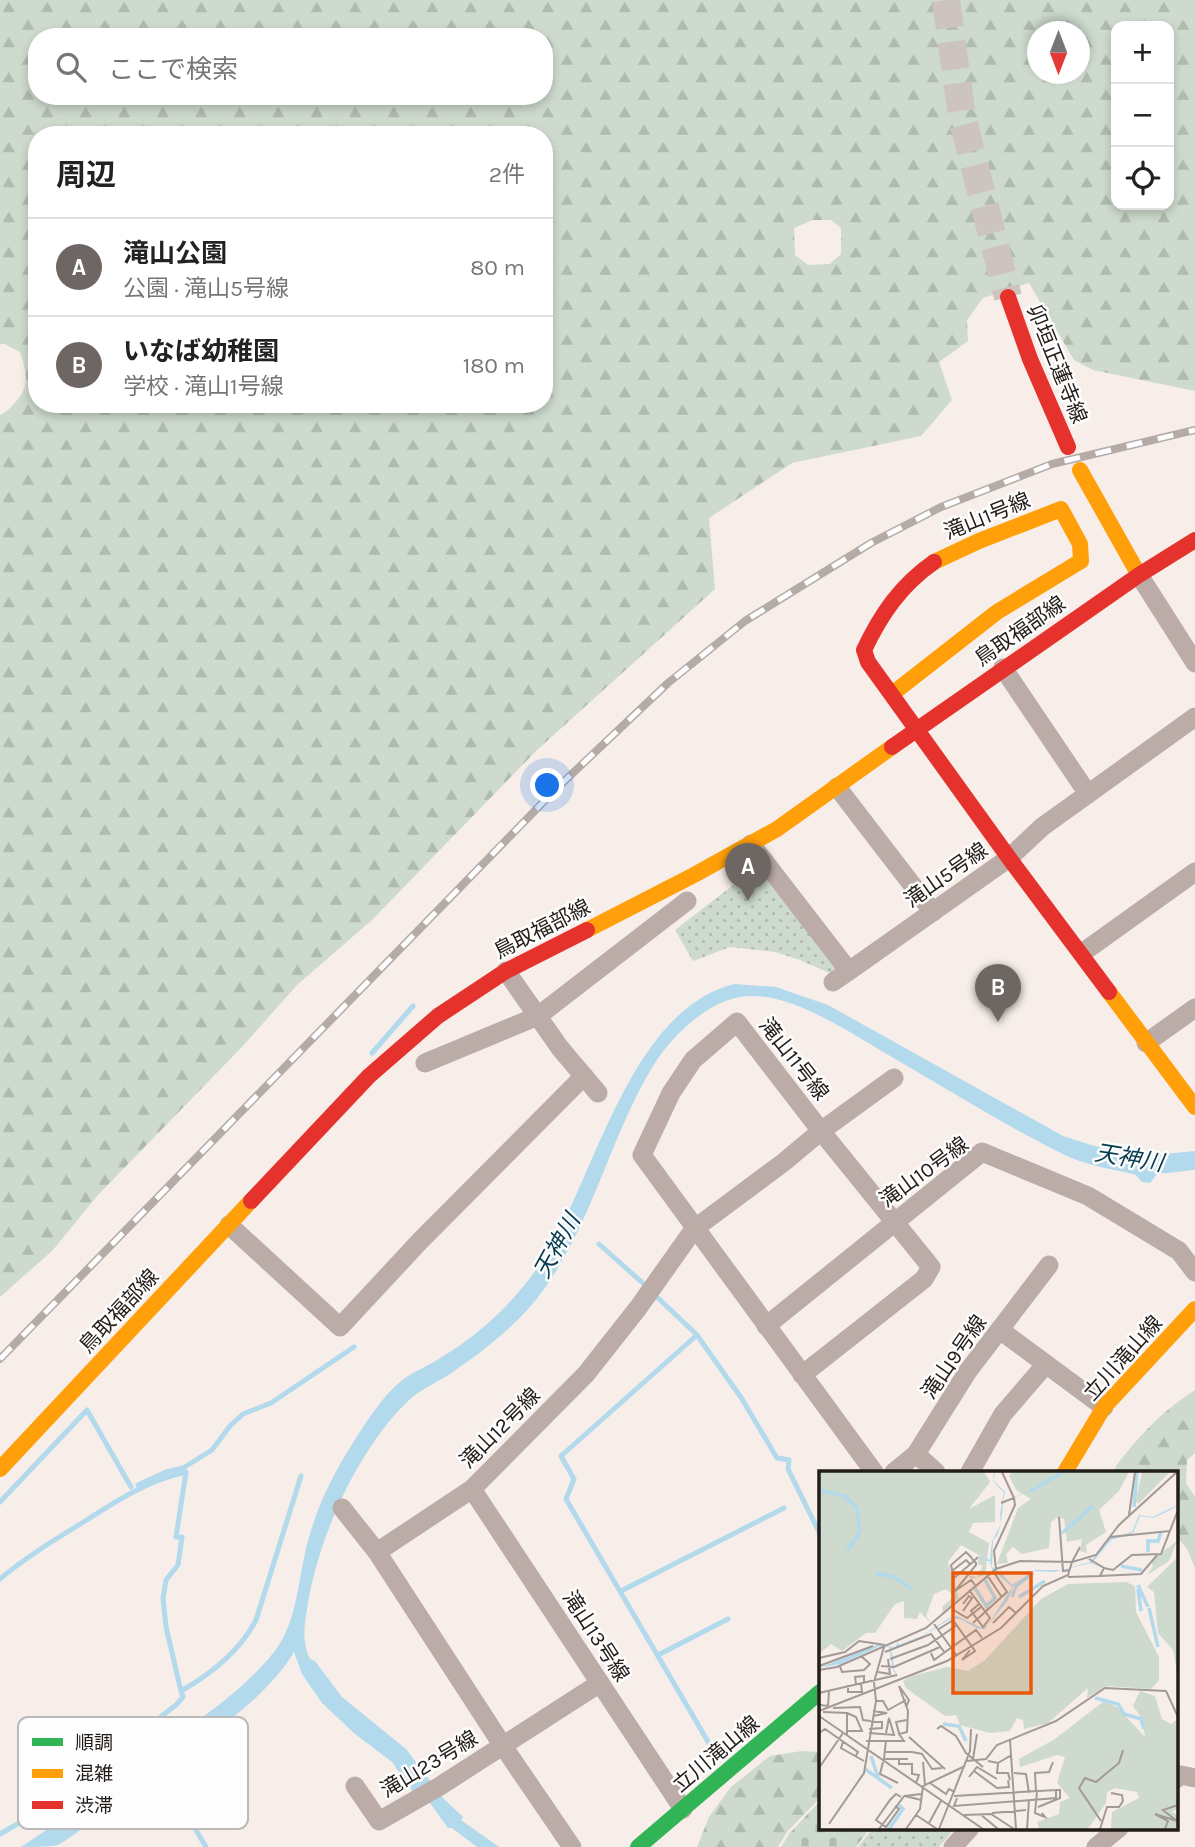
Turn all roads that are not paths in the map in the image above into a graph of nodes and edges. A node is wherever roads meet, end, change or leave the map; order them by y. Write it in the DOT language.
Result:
graph roads {
  1 [pos="1008,297"];
  2 [pos="1069,447"];
  3 [pos="1080,470"];
  4 [pos="1094,497"];
  5 [pos="1061,509"];
  6 [pos="1195,540"];
  7 [pos="1139,575"];
  8 [pos="1195,663"];
  9 [pos="1003,668"];
  10 [pos="892,694"];
  11 [pos="1195,717"];
  12 [pos="916,729"];
  13 [pos="837,787"];
  14 [pos="1088,794"];
  15 [pos="751,844"];
  16 [pos="1009,858"];
  17 [pos="1195,872"];
  18 [pos="687,901"];
  19 [pos="933,912"];
  20 [pos="1082,953"];
  21 [pos="506,971"];
  22 [pos="1195,1008"];
  23 [pos="538,1016"];
  24 [pos="1146,1042"];
  25 [pos="425,1063"];
  26 [pos="584,1076"];
  27 [pos="894,1078"];
  28 [pos="598,1093"];
  29 [pos="1195,1107"];
  30 [pos="821,1131"];
  31 [pos="894,1222"];
  32 [pos="229,1225"];
  33 [pos="694,1229"];
  34 [pos="1049,1265"];
  35 [pos="1195,1272"];
  36 [pos="1195,1309"];
  37 [pos="766,1326"];
  38 [pos="1000,1329"];
  39 [pos="1045,1364"];
  40 [pos="802,1375"];
  41 [pos="1104,1407"];
  42 [pos="916,1454"];
  43 [pos="0,1469"];
  44 [pos="873,1471"];
  45 [pos="895,1471"];
  46 [pos="935,1471"];
  47 [pos="971,1471"];
  48 [pos="1066,1471"];
  49 [pos="472,1489"];
  50 [pos="342,1508"];
  51 [pos="377,1552"];
  52 [pos="600,1684"];
  53 [pos="819,1694"];
  54 [pos="503,1746"];
  55 [pos="1178,1777"];
  56 [pos="1195,1777"];
  57 [pos="355,1786"];
  58 [pos="683,1809"];
  59 [pos="969,1829"];
  60 [pos="1118,1829"];
  61 [pos="572,1847"];
  62 [pos="638,1847"];
  63 [pos="953,1847"];
  64 [pos="1097,1847"];
  1 -- 2 [label="main road, 卯垣正蓮寺線"];
  3 -- 4 [label="main road"];
  4 -- 5 [label="street"];
  4 -- 7 [label="main road"];
  5 -- 10 [label="main road, 滝山1号線"];
  5 -- 10 [label="main road, 滝山1号線"];
  6 -- 7 [label="main road, 鳥取福部線"];
  7 -- 8 [label="street"];
  7 -- 9 [label="main road, 鳥取福部線"];
  9 -- 12 [label="main road, 鳥取福部線"];
  9 -- 14 [label="street"];
  10 -- 12 [label="main road, 滝山1号線"];
  11 -- 14 [label="street, 滝山5号線"];
  12 -- 13 [label="main road, 鳥取福部線"];
  12 -- 16 [label="main road, 滝山1号線"];
  13 -- 15 [label="main road, 鳥取福部線"];
  13 -- 19 [label="street"];
  14 -- 16 [label="street, 滝山5号線"];
  15 -- 19 [label="street, 滝山5号線"];
  15 -- 21 [label="main road, 鳥取福部線"];
  16 -- 19 [label="street, 滝山5号線"];
  16 -- 20 [label="main road, 滝山1号線"];
  17 -- 20 [label="street"];
  18 -- 23 [label="street"];
  20 -- 24 [label="main road, 滝山1号線"];
  21 -- 23 [label="street"];
  21 -- 32 [label="main road, 鳥取福部線"];
  22 -- 24 [label="street"];
  23 -- 25 [label="street"];
  23 -- 26 [label="street"];
  24 -- 29 [label="main road, 滝山1号線"];
  26 -- 28 [label="street"];
  26 -- 32 [label="street"];
  27 -- 30 [label="street, 滝山12号線"];
  30 -- 31 [label="street, 滝山11号線"];
  30 -- 33 [label="street, 滝山12号線"];
  30 -- 33 [label="street, 滝山11号線"];
  31 -- 35 [label="street, 滝山10号線"];
  31 -- 37 [label="street, 滝山10号線"];
  31 -- 40 [label="street, 滝山11号線"];
  32 -- 43 [label="main road, 鳥取福部線"];
  33 -- 37 [label="street, 滝山11号線"];
  33 -- 49 [label="street, 滝山12号線"];
  34 -- 38 [label="street, 滝山9号線"];
  36 -- 41 [label="main road, 立川滝山線"];
  37 -- 40 [label="street, 滝山11号線"];
  38 -- 39 [label="street"];
  38 -- 42 [label="street, 滝山9号線"];
  39 -- 41 [label="street"];
  39 -- 47 [label="street"];
  40 -- 44 [label="street, 滝山11号線"];
  41 -- 48 [label="main road, 立川滝山線"];
  42 -- 45 [label="street, 滝山9号線"];
  42 -- 46 [label="street"];
  49 -- 51 [label="street, 滝山12号線"];
  49 -- 52 [label="street, 滝山13号線"];
  50 -- 51 [label="street"];
  51 -- 54 [label="street"];
  52 -- 54 [label="street"];
  52 -- 58 [label="street, 滝山13号線"];
  53 -- 58 [label="main road, 立川滝山線"];
  54 -- 57 [label="street, 滝山23号線"];
  54 -- 61 [label="street"];
  55 -- 56 [label="street"];
  58 -- 62 [label="main road, 立川滝山線"];
  59 -- 63 [label="street"];
  60 -- 64 [label="street"];
}
